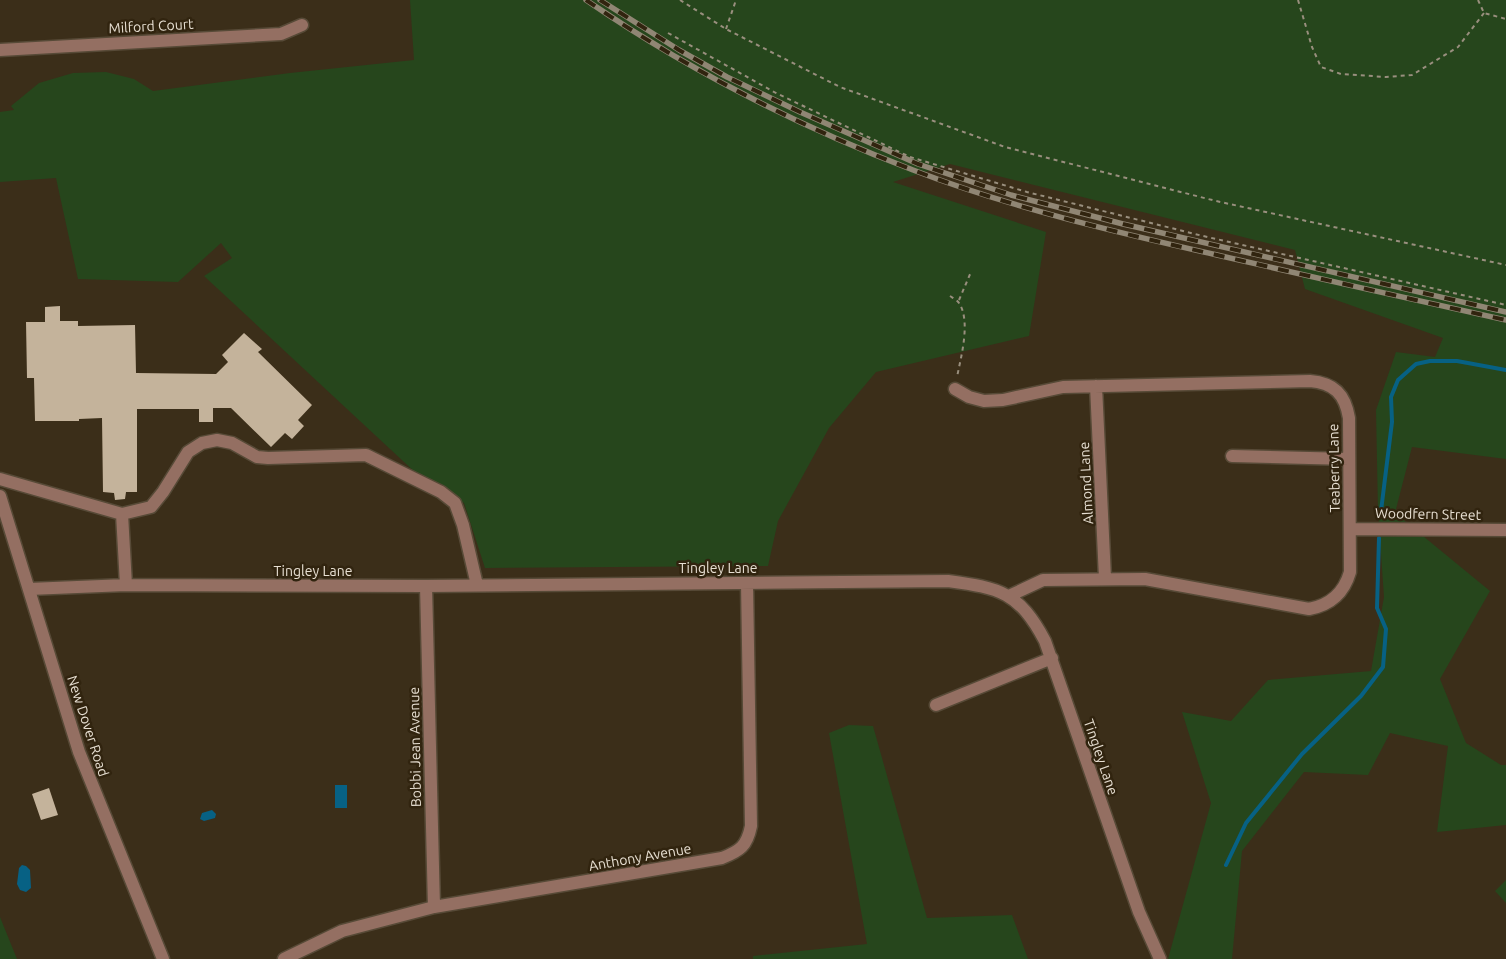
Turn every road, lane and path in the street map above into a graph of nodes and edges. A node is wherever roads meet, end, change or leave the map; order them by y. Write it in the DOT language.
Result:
graph roads {
  1 [pos="680,0"];
  2 [pos="736,0"];
  3 [pos="1298,0"];
  4 [pos="1478,0"];
  5 [pos="1484,13"];
  6 [pos="1506,19"];
  7 [pos="302,25"];
  8 [pos="726,28"];
  9 [pos="668,33"];
  10 [pos="0,50"];
  11 [pos="1506,265"];
  12 [pos="971,272"];
  13 [pos="950,296"];
  14 [pos="959,301"];
  15 [pos="1506,305"];
  16 [pos="1096,386"];
  17 [pos="955,389"];
  18 [pos="1232,456"];
  19 [pos="1349,458"];
  20 [pos="0,479"];
  21 [pos="0,496"];
  22 [pos="122,514"];
  23 [pos="1350,529"];
  24 [pos="1506,530"];
  25 [pos="1105,578"];
  26 [pos="747,583"];
  27 [pos="126,585"];
  28 [pos="477,585"];
  29 [pos="426,586"];
  30 [pos="28,589"];
  31 [pos="1009,596"];
  32 [pos="1052,658"];
  33 [pos="936,705"];
  34 [pos="434,907"];
  35 [pos="162,959"];
  36 [pos="284,959"];
  37 [pos="1160,959"];
  1 -- 8 [label="path"];
  2 -- 8 [label="path"];
  3 -- 5 [label="path"];
  4 -- 5 [label="path"];
  5 -- 6 [label="path"];
  7 -- 10 [label="street, Milford Court"];
  8 -- 11 [label="path"];
  9 -- 15 [label="path"];
  12 -- 14 [label="path"];
  13 -- 14 [label="path"];
  14 -- 17 [label="path"];
  16 -- 17 [label="street, Teaberry Lane"];
  16 -- 19 [label="street, Teaberry Lane"];
  16 -- 25 [label="street, Almond Lane"];
  18 -- 19 [label="street"];
  19 -- 23 [label="street, Teaberry Lane"];
  20 -- 22 [label="street"];
  21 -- 30 [label="street, New Dover Road"];
  22 -- 27 [label="street"];
  22 -- 28 [label="street"];
  23 -- 24 [label="street, Woodfern Street"];
  23 -- 25 [label="street, Teaberry Lane"];
  25 -- 31 [label="street, Teaberry Lane"];
  26 -- 28 [label="street, Tingley Lane"];
  26 -- 31 [label="street, Tingley Lane"];
  26 -- 34 [label="street, Anthony Avenue"];
  27 -- 29 [label="street, Tingley Lane"];
  27 -- 30 [label="street, Tingley Lane"];
  28 -- 29 [label="street, Tingley Lane"];
  29 -- 34 [label="street, Bobbi Jean Avenue"];
  30 -- 35 [label="street, New Dover Road"];
  31 -- 32 [label="street, Tingley Lane"];
  32 -- 33 [label="street"];
  32 -- 37 [label="street, Tingley Lane"];
  34 -- 36 [label="street, Anthony Avenue"];
}
